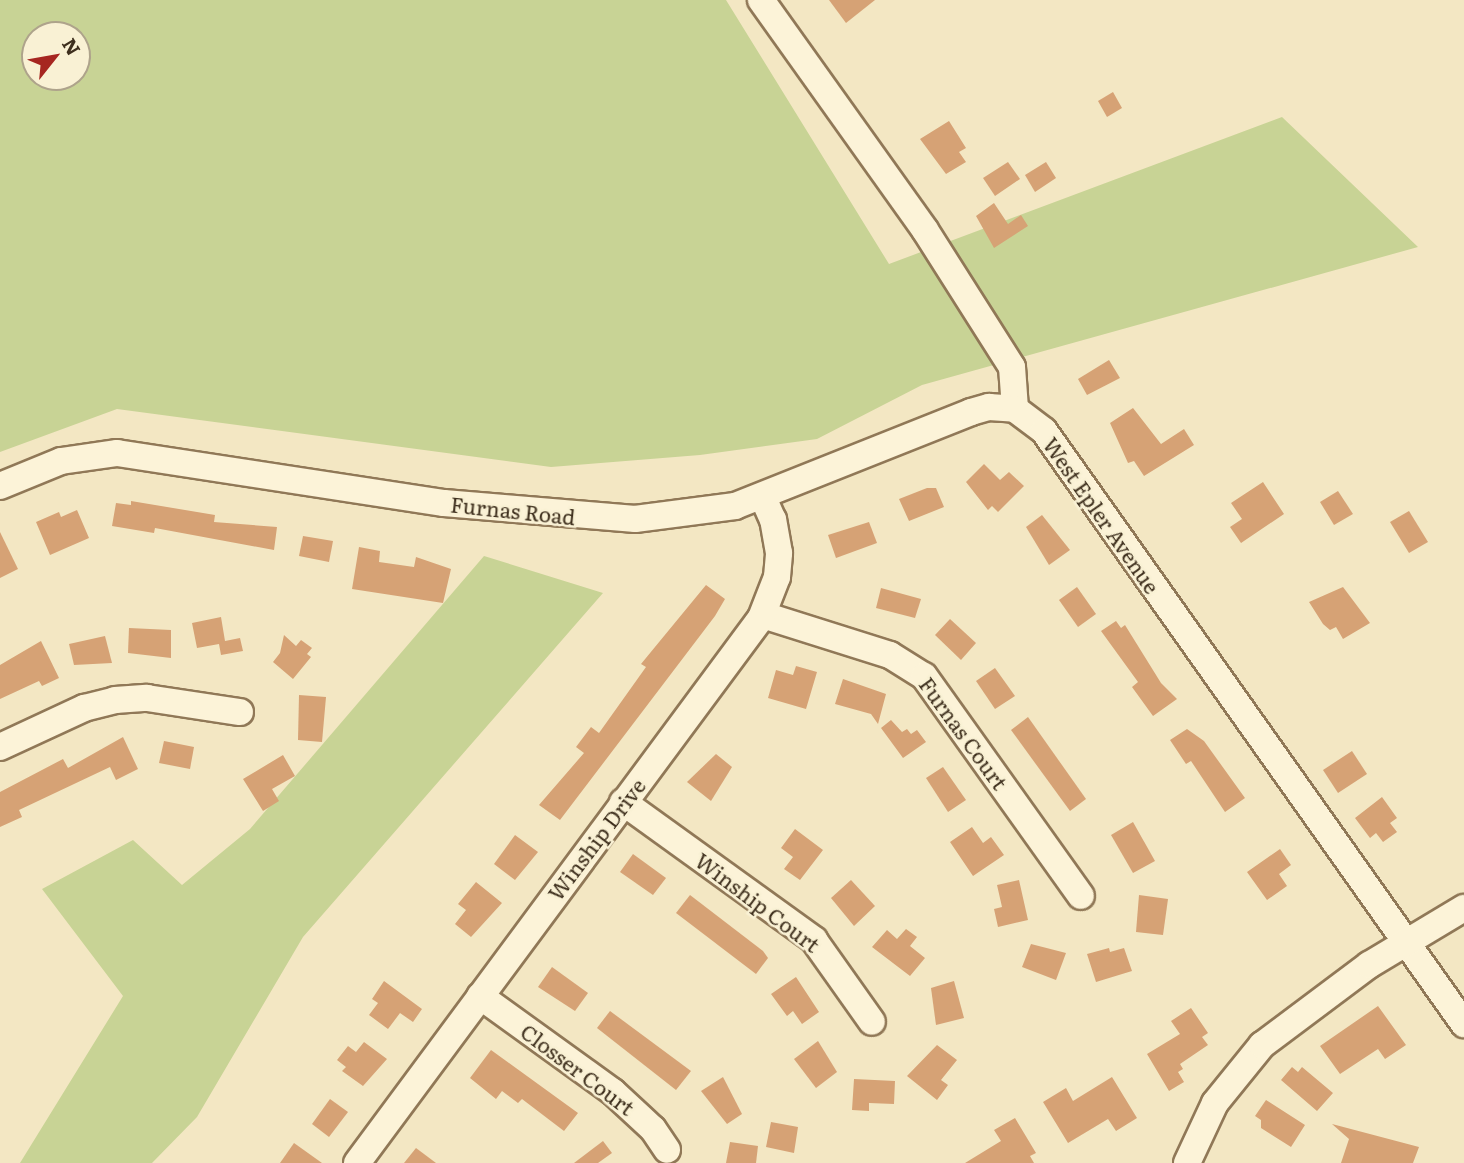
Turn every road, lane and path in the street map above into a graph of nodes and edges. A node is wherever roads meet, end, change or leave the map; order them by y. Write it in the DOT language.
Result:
graph roads {
  1 [pos="761,0"];
  2 [pos="1015,409"];
  3 [pos="0,486"];
  4 [pos="763,498"];
  5 [pos="763,615"];
  6 [pos="240,712"];
  7 [pos="0,747"];
  8 [pos="623,802"];
  9 [pos="1081,897"];
  10 [pos="1464,908"];
  11 [pos="1407,943"];
  12 [pos="480,996"];
  13 [pos="872,1022"];
  14 [pos="1464,1024"];
  15 [pos="667,1150"];
  16 [pos="357,1163"];
  17 [pos="1187,1163"];
  1 -- 2 [label="street"];
  2 -- 4 [label="street, Furnas Road"];
  2 -- 11 [label="street, West Epler Avenue"];
  3 -- 4 [label="street, Furnas Road"];
  4 -- 5 [label="street, Winship Drive"];
  5 -- 8 [label="street, Winship Drive"];
  5 -- 9 [label="street, Furnas Court"];
  6 -- 7 [label="street"];
  8 -- 12 [label="street, Winship Drive"];
  8 -- 13 [label="street, Winship Court"];
  10 -- 11 [label="street"];
  11 -- 14 [label="street, West Epler Avenue"];
  11 -- 17 [label="street"];
  12 -- 15 [label="street, Closser Court"];
  12 -- 16 [label="street, Winship Drive"];
}
